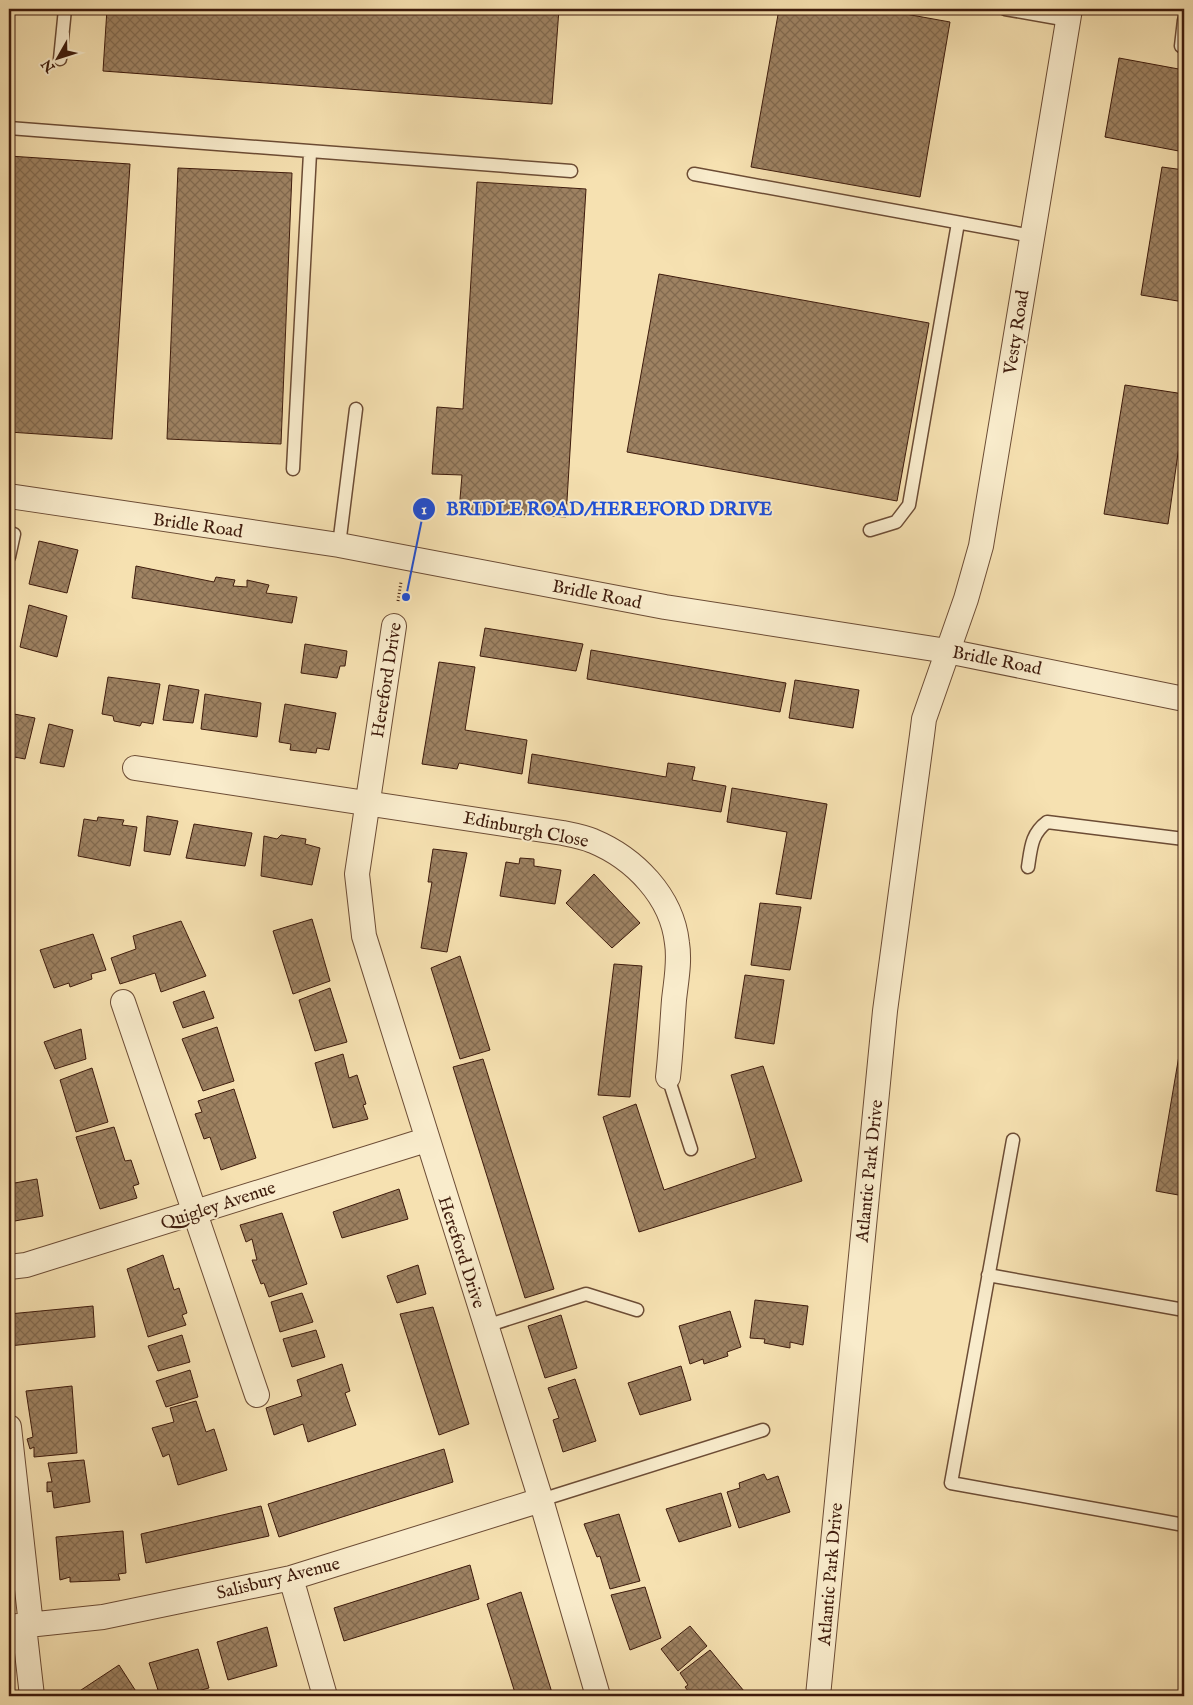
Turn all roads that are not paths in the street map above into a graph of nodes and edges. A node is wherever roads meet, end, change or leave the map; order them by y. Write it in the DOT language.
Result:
graph roads {
  1 [pos="65,9"];
  2 [pos="1005,9"];
  3 [pos="1069,14"];
  4 [pos="1184,20"];
  5 [pos="1181,46"];
  6 [pos="60,59"];
  7 [pos="9,128"];
  8 [pos="310,153"];
  9 [pos="571,171"];
  10 [pos="694,174"];
  11 [pos="958,223"];
  12 [pos="1032,236"];
  13 [pos="356,409"];
  14 [pos="292,469"];
  15 [pos="9,496"];
  16 [pos="870,530"];
  17 [pos="14,534"];
  18 [pos="339,545"];
  19 [pos="9,558"];
  20 [pos="394,626"];
  21 [pos="947,651"];
  22 [pos="1184,699"];
  23 [pos="135,768"];
  24 [pos="367,802"];
  25 [pos="1184,836"];
  26 [pos="1028,867"];
  27 [pos="123,1002"];
  28 [pos="668,1077"];
  29 [pos="426,1140"];
  30 [pos="1013,1140"];
  31 [pos="691,1149"];
  32 [pos="194,1212"];
  33 [pos="9,1267"];
  34 [pos="988,1274"];
  35 [pos="637,1310"];
  36 [pos="1184,1310"];
  37 [pos="486,1326"];
  38 [pos="257,1395"];
  39 [pos="9,1427"];
  40 [pos="763,1430"];
  41 [pos="540,1500"];
  42 [pos="1184,1525"];
  43 [pos="290,1578"];
  44 [pos="21,1626"];
  45 [pos="32,1696"];
  46 [pos="325,1696"];
  47 [pos="598,1696"];
  48 [pos="818,1696"];
  1 -- 6 [label="lane"];
  2 -- 3 [label="lane"];
  3 -- 12 [label="street, Vesty Road"];
  4 -- 5 [label="lane"];
  7 -- 8 [label="lane"];
  8 -- 9 [label="lane"];
  8 -- 14 [label="lane"];
  10 -- 11 [label="lane"];
  11 -- 12 [label="lane"];
  11 -- 16 [label="lane"];
  12 -- 21 [label="street, Vesty Road"];
  13 -- 18 [label="lane"];
  15 -- 18 [label="street, Bridle Road"];
  17 -- 19 [label="lane"];
  18 -- 21 [label="street, Bridle Road"];
  20 -- 24 [label="street, Hereford Drive"];
  21 -- 22 [label="street, Bridle Road"];
  21 -- 48 [label="street, Atlantic Park Drive"];
  23 -- 24 [label="street"];
  24 -- 28 [label="street, Edinburgh Close"];
  24 -- 29 [label="street, Hereford Drive"];
  25 -- 26 [label="lane"];
  27 -- 32 [label="street"];
  28 -- 31 [label="lane"];
  29 -- 32 [label="street, Quigley Avenue"];
  29 -- 37 [label="street, Hereford Drive"];
  30 -- 34 [label="lane"];
  32 -- 33 [label="street, Quigley Avenue"];
  32 -- 38 [label="street"];
  34 -- 36 [label="lane"];
  34 -- 42 [label="lane"];
  35 -- 37 [label="lane"];
  37 -- 41 [label="street, Hereford Drive"];
  39 -- 44 [label="street"];
  40 -- 41 [label="lane"];
  41 -- 43 [label="street, Salisbury Avenue"];
  41 -- 47 [label="street, Hereford Drive"];
  43 -- 44 [label="street, Salisbury Avenue"];
  43 -- 46 [label="street"];
  44 -- 45 [label="street"];
}
